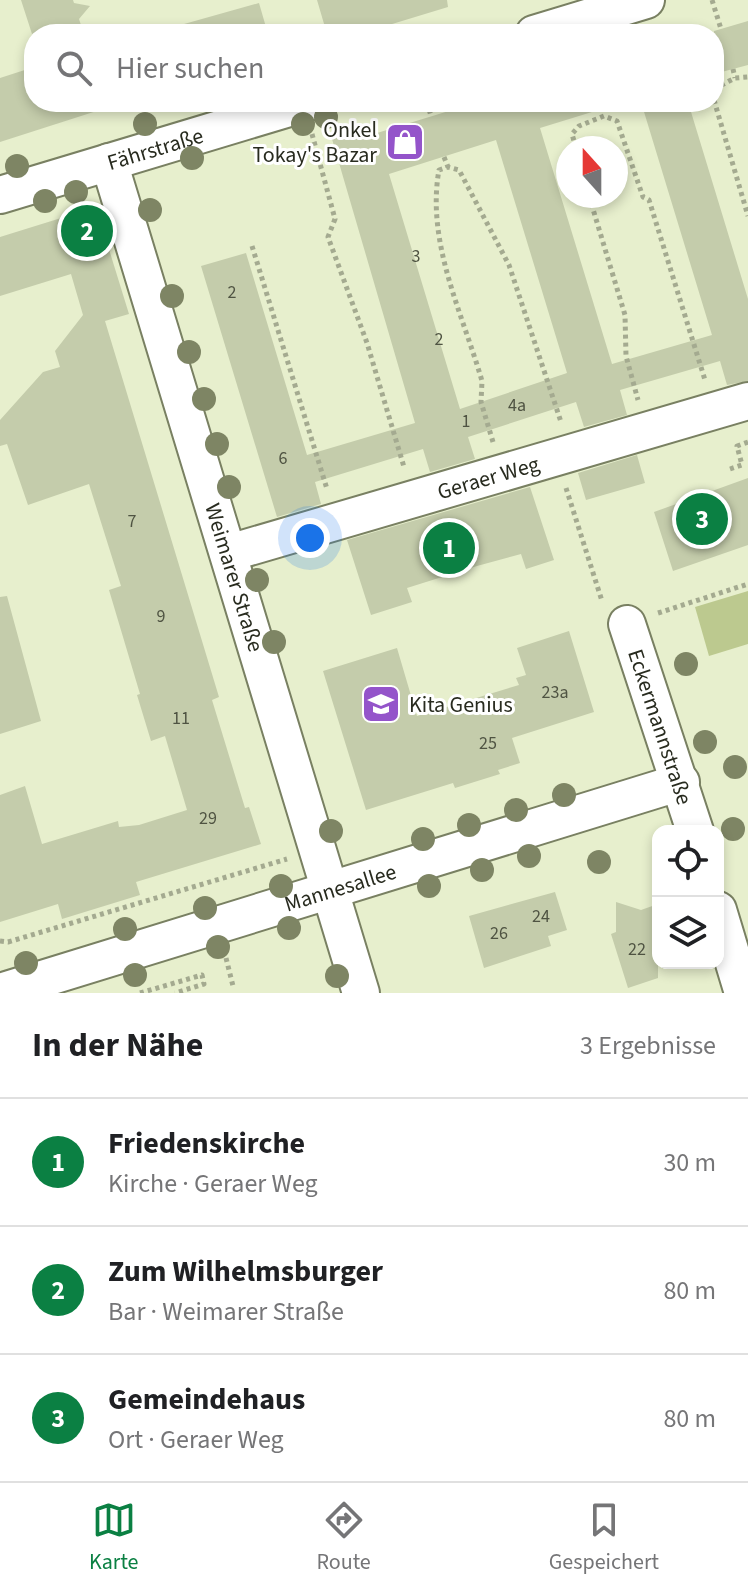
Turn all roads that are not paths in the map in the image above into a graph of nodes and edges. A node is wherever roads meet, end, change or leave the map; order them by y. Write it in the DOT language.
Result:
graph roads {
  1 [pos="644,0"];
  2 [pos="566,24"];
  3 [pos="276,112"];
  4 [pos="109,162"];
  5 [pos="0,195"];
  6 [pos="731,406"];
  7 [pos="229,553"];
  8 [pos="627,624"];
  9 [pos="681,782"];
  10 [pos="693,825"];
  11 [pos="331,891"];
  12 [pos="724,930"];
  13 [pos="0,992"];
  14 [pos="361,993"];
  15 [pos="743,993"];
  1 -- 2 [label="street"];
  3 -- 4 [label="street, Fährstraße"];
  4 -- 5 [label="street, Fährstraße"];
  4 -- 7 [label="street, Weimarer Straße"];
  6 -- 7 [label="street, Geraer Weg"];
  7 -- 11 [label="street, Weimarer Straße"];
  8 -- 9 [label="street, Eckermannstraße"];
  9 -- 10 [label="street, Eckermannstraße"];
  9 -- 11 [label="street, Mannesallee"];
  11 -- 13 [label="street, Mannesallee"];
  11 -- 14 [label="street, Weimarer Straße"];
  12 -- 15 [label="street"];
}
